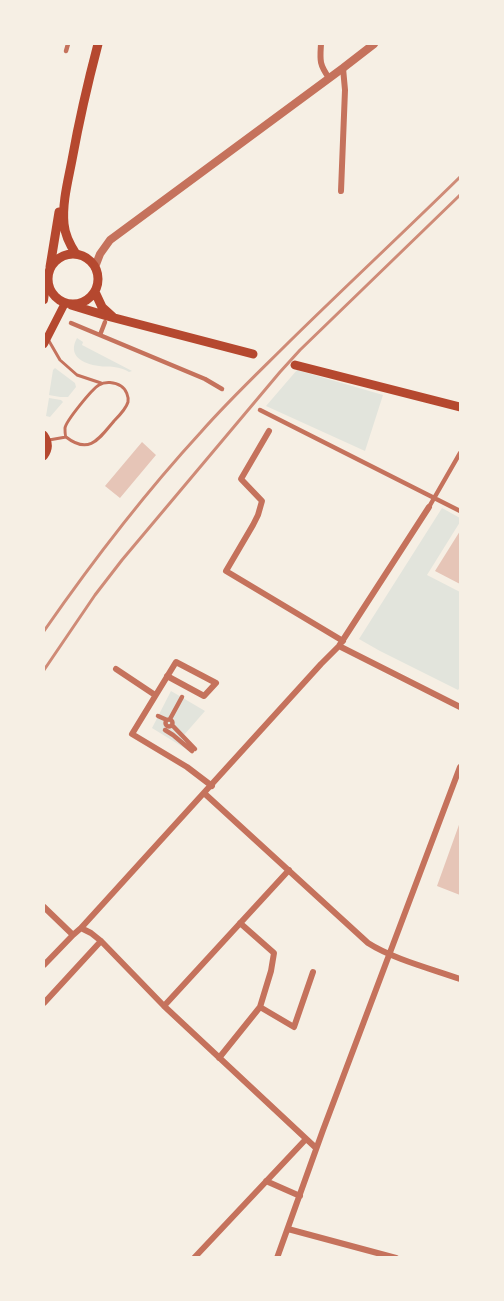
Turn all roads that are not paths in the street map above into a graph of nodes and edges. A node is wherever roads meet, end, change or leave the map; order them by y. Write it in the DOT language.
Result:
graph roads {
  1 [pos="69,44"];
  2 [pos="98,44"];
  3 [pos="321,44"];
  4 [pos="374,44"];
  5 [pos="66,51"];
  6 [pos="343,68"];
  7 [pos="329,78"];
  8 [pos="68,178"];
  9 [pos="341,191"];
  10 [pos="76,254"];
  11 [pos="95,267"];
  12 [pos="48,274"];
  13 [pos="95,292"];
  14 [pos="44,300"];
  15 [pos="68,304"];
  16 [pos="116,318"];
  17 [pos="105,322"];
  18 [pos="71,323"];
  19 [pos="100,335"];
  20 [pos="45,340"];
  21 [pos="253,354"];
  22 [pos="296,365"];
  23 [pos="101,383"];
  24 [pos="222,389"];
  25 [pos="460,407"];
  26 [pos="260,410"];
  27 [pos="276,418"];
  28 [pos="269,431"];
  29 [pos="66,437"];
  30 [pos="45,438"];
  31 [pos="460,453"];
  32 [pos="44,456"];
  33 [pos="435,498"];
  34 [pos="429,507"];
  35 [pos="460,511"];
  36 [pos="341,643"];
  37 [pos="116,669"];
  38 [pos="167,676"];
  39 [pos="155,695"];
  40 [pos="182,697"];
  41 [pos="460,706"];
  42 [pos="158,716"];
  43 [pos="169,727"];
  44 [pos="194,750"];
  45 [pos="460,767"];
  46 [pos="212,786"];
  47 [pos="204,794"];
  48 [pos="289,870"];
  49 [pos="44,907"];
  50 [pos="240,923"];
  51 [pos="81,928"];
  52 [pos="73,935"];
  53 [pos="101,941"];
  54 [pos="389,954"];
  55 [pos="44,965"];
  56 [pos="313,972"];
  57 [pos="460,979"];
  58 [pos="44,1003"];
  59 [pos="164,1006"];
  60 [pos="261,1007"];
  61 [pos="219,1058"];
  62 [pos="306,1139"];
  63 [pos="316,1148"];
  64 [pos="266,1181"];
  65 [pos="300,1196"];
  66 [pos="288,1229"];
  67 [pos="194,1257"];
  68 [pos="277,1257"];
  69 [pos="396,1257"];
  1 -- 5 [label="street"];
  2 -- 8 [label="main road"];
  3 -- 7 [label="street"];
  4 -- 6 [label="street"];
  6 -- 7 [label="street"];
  6 -- 9 [label="street"];
  7 -- 11 [label="street"];
  8 -- 10 [label="main road"];
  8 -- 12 [label="main road"];
  10 -- 11 [label="main road"];
  10 -- 12 [label="main road"];
  11 -- 13 [label="main road"];
  12 -- 14 [label="main road"];
  12 -- 15 [label="main road"];
  13 -- 15 [label="main road"];
  13 -- 16 [label="main road"];
  15 -- 16 [label="main road"];
  15 -- 20 [label="main road"];
  16 -- 21 [label="main road"];
  17 -- 19 [label="street"];
  18 -- 19 [label="street"];
  19 -- 24 [label="street"];
  20 -- 23 [label="lane"];
  22 -- 25 [label="main road"];
  23 -- 29 [label="lane"];
  23 -- 29 [label="lane"];
  26 -- 27 [label="street"];
  27 -- 28 [label="street"];
  27 -- 33 [label="street"];
  28 -- 36 [label="street"];
  29 -- 30 [label="lane"];
  30 -- 32 [label="main road"];
  31 -- 33 [label="street"];
  33 -- 34 [label="street"];
  33 -- 35 [label="street"];
  34 -- 36 [label="street"];
  36 -- 41 [label="street"];
  36 -- 46 [label="street"];
  37 -- 39 [label="street"];
  38 -- 38 [label="street"];
  38 -- 39 [label="street"];
  39 -- 46 [label="street"];
  40 -- 43 [label="street"];
  42 -- 43 [label="street"];
  43 -- 44 [label="street"];
  45 -- 54 [label="street"];
  46 -- 47 [label="street"];
  47 -- 48 [label="street"];
  47 -- 51 [label="street"];
  48 -- 50 [label="street"];
  48 -- 54 [label="street"];
  49 -- 52 [label="street"];
  50 -- 59 [label="street"];
  50 -- 60 [label="street"];
  51 -- 52 [label="street"];
  51 -- 53 [label="street"];
  52 -- 55 [label="street"];
  53 -- 58 [label="street"];
  53 -- 59 [label="street"];
  54 -- 57 [label="street"];
  54 -- 63 [label="street"];
  56 -- 60 [label="street"];
  59 -- 61 [label="street"];
  60 -- 61 [label="street"];
  61 -- 62 [label="street"];
  62 -- 63 [label="street"];
  62 -- 64 [label="street"];
  63 -- 65 [label="street"];
  64 -- 65 [label="street"];
  64 -- 67 [label="street"];
  65 -- 66 [label="street"];
  66 -- 68 [label="street"];
  66 -- 69 [label="street"];
}
